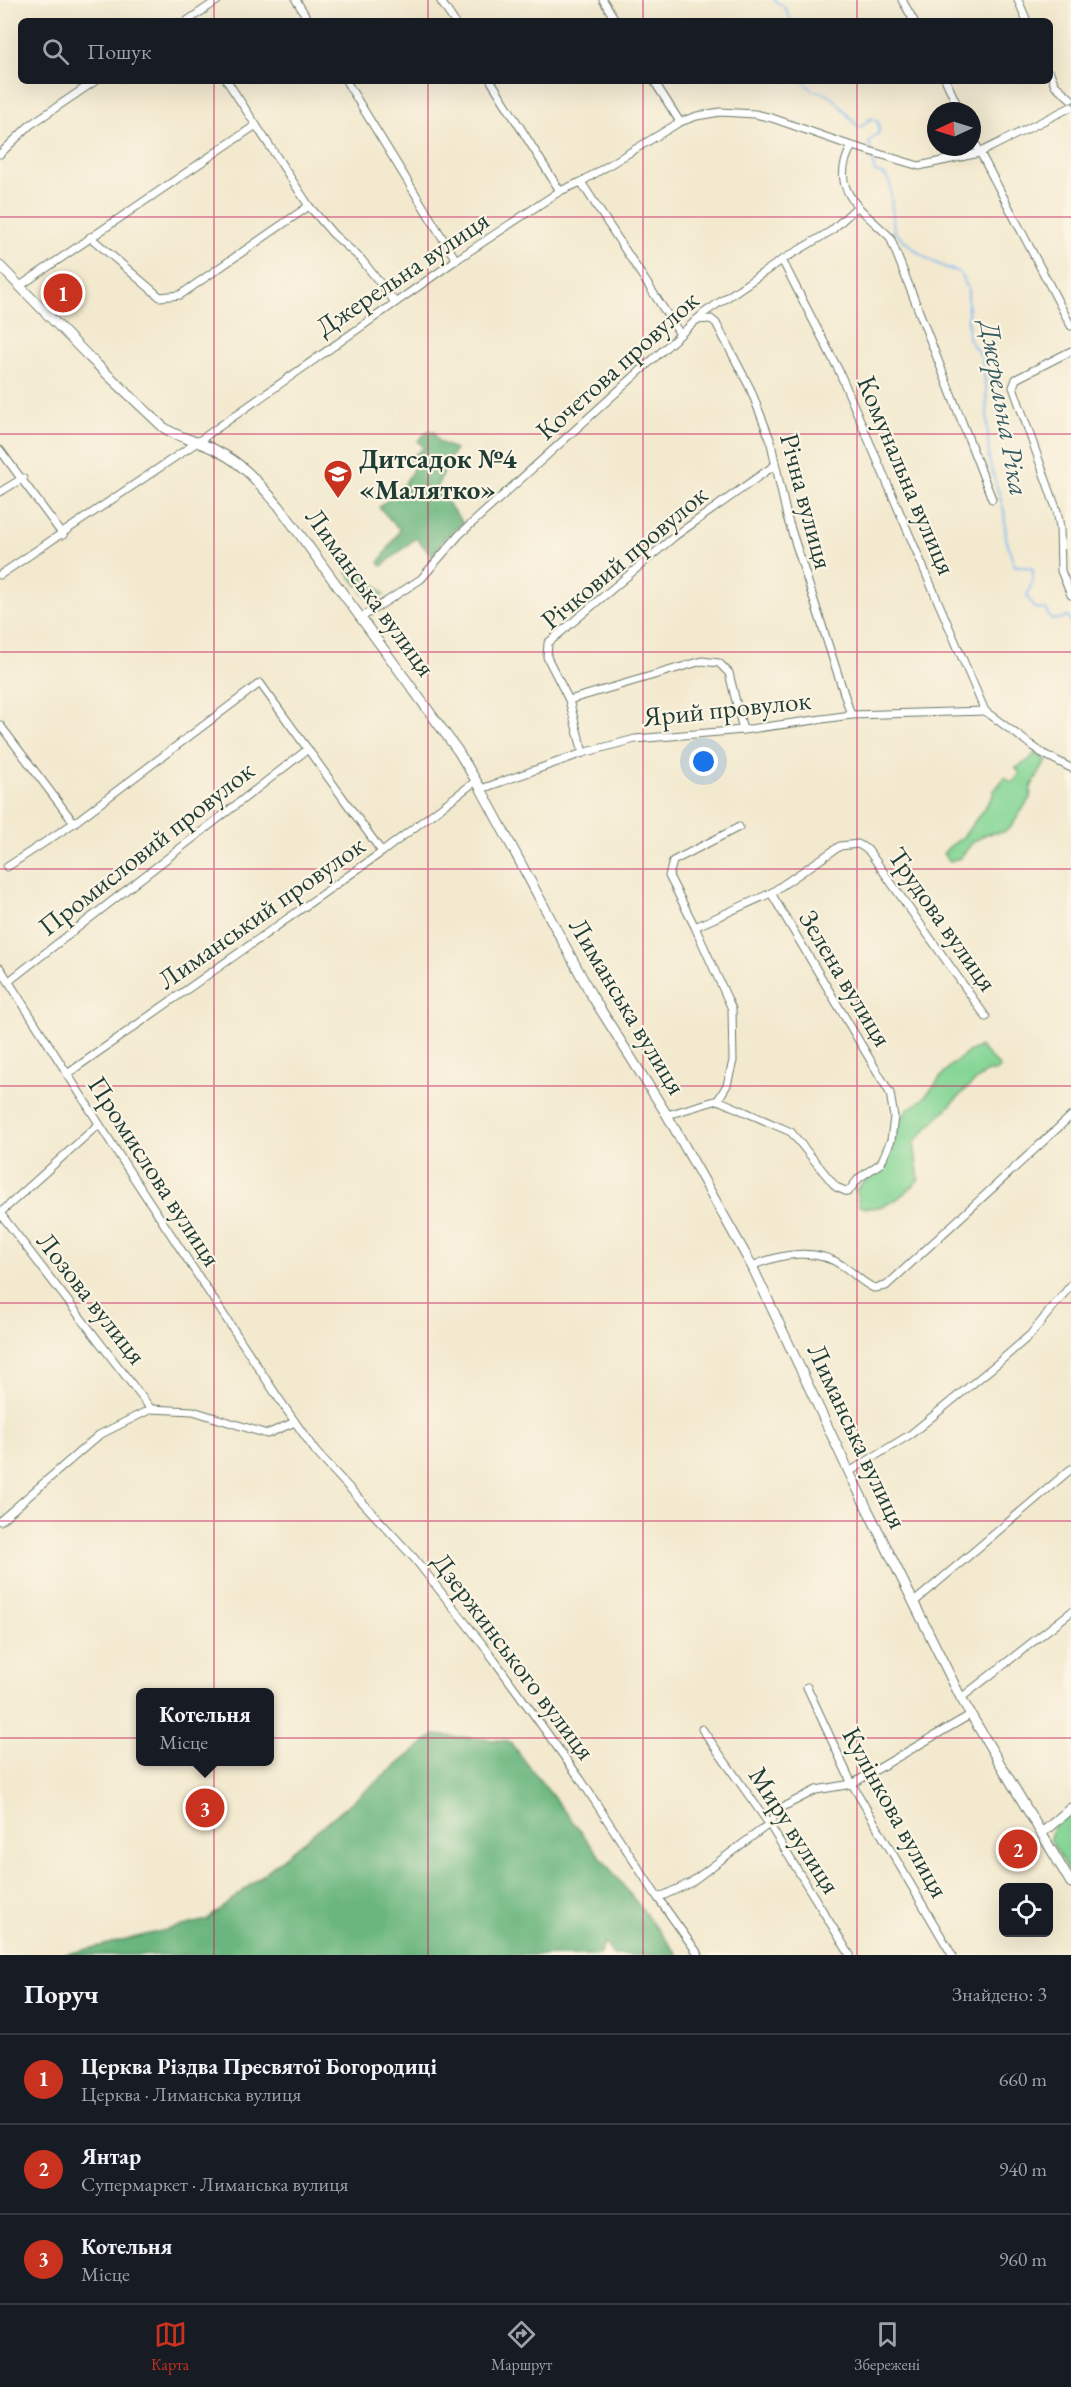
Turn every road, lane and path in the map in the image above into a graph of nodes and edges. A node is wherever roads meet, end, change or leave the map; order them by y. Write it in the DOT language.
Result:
graph roads {
  1 [pos="218,0"];
  2 [pos="296,0"];
  3 [pos="440,0"];
  4 [pos="603,0"];
  5 [pos="902,0"];
  6 [pos="1018,0"];
  7 [pos="192,18"];
  8 [pos="307,18"];
  9 [pos="452,18"];
  10 [pos="614,18"];
  11 [pos="912,18"];
  12 [pos="1026,18"];
  13 [pos="1053,80"];
  14 [pos="91,84"];
  15 [pos="229,84"];
  16 [pos="348,84"];
  17 [pos="493,84"];
  18 [pos="656,84"];
  19 [pos="947,84"];
  20 [pos="1071,99"];
  21 [pos="956,102"];
  22 [pos="1071,107"];
  23 [pos="680,122"];
  24 [pos="256,125"];
  25 [pos="855,147"];
  26 [pos="981,152"];
  27 [pos="0,154"];
  28 [pos="965,156"];
  29 [pos="981,156"];
  30 [pos="581,182"];
  31 [pos="560,191"];
  32 [pos="309,206"];
  33 [pos="858,206"];
  34 [pos="90,237"];
  35 [pos="456,260"];
  36 [pos="782,260"];
  37 [pos="0,266"];
  38 [pos="20,286"];
  39 [pos="395,302"];
  40 [pos="696,320"];
  41 [pos="1071,326"];
  42 [pos="680,334"];
  43 [pos="1071,351"];
  44 [pos="196,443"];
  45 [pos="0,450"];
  46 [pos="775,465"];
  47 [pos="22,478"];
  48 [pos="0,492"];
  49 [pos="992,499"];
  50 [pos="63,535"];
  51 [pos="0,575"];
  52 [pos="1071,596"];
  53 [pos="362,617"];
  54 [pos="569,700"];
  55 [pos="985,711"];
  56 [pos="851,715"];
  57 [pos="0,725"];
  58 [pos="743,730"];
  59 [pos="308,749"];
  60 [pos="583,753"];
  61 [pos="1071,768"];
  62 [pos="479,785"];
  63 [pos="74,823"];
  64 [pos="739,827"];
  65 [pos="382,852"];
  66 [pos="7,867"];
  67 [pos="771,893"];
  68 [pos="695,927"];
  69 [pos="0,968"];
  70 [pos="9,981"];
  71 [pos="986,1017"];
  72 [pos="67,1074"];
  73 [pos="718,1100"];
  74 [pos="667,1115"];
  75 [pos="1071,1116"];
  76 [pos="99,1124"];
  77 [pos="0,1213"];
  78 [pos="752,1266"];
  79 [pos="1071,1285"];
  80 [pos="277,1396"];
  81 [pos="151,1409"];
  82 [pos="295,1422"];
  83 [pos="1071,1469"];
  84 [pos="849,1472"];
  85 [pos="0,1521"];
  86 [pos="913,1603"];
  87 [pos="1071,1612"];
  88 [pos="807,1687"];
  89 [pos="961,1698"];
  90 [pos="970,1715"];
  91 [pos="702,1729"];
  92 [pos="852,1784"];
  93 [pos="1071,1808"];
  94 [pos="769,1824"];
  95 [pos="1042,1833"];
  96 [pos="1071,1883"];
  97 [pos="658,1898"];
  98 [pos="699,1955"];
  99 [pos="850,1955"];
  100 [pos="952,1955"];
  1 -- 7 [label="street"];
  2 -- 8 [label="street"];
  3 -- 9 [label="street"];
  4 -- 10 [label="street"];
  5 -- 11 [label="street"];
  6 -- 12 [label="street"];
  13 -- 20 [label="street"];
  14 -- 27 [label="street"];
  15 -- 24 [label="street"];
  16 -- 35 [label="street"];
  17 -- 31 [label="street"];
  18 -- 23 [label="street"];
  19 -- 21 [label="street"];
  22 -- 26 [label="street, Джерельна вулиця"];
  23 -- 25 [label="street, Джерельна вулиця"];
  23 -- 30 [label="street, Джерельна вулиця"];
  24 -- 32 [label="street"];
  24 -- 34 [label="street"];
  25 -- 28 [label="street, Джерельна вулиця"];
  25 -- 33 [label="street"];
  29 -- 41 [label="street"];
  30 -- 31 [label="street, Джерельна вулиця"];
  30 -- 42 [label="street"];
  31 -- 35 [label="street, Джерельна вулиця"];
  32 -- 34 [label="street"];
  32 -- 39 [label="street"];
  33 -- 36 [label="street, Кочетова провулок"];
  33 -- 49 [label="street"];
  34 -- 38 [label="street"];
  35 -- 39 [label="street, Джерельна вулиця"];
  36 -- 40 [label="street, Кочетова провулок"];
  36 -- 55 [label="street, Комунальна вулиця"];
  37 -- 38 [label="street, Лиманська вулиця"];
  38 -- 44 [label="street, Лиманська вулиця"];
  39 -- 44 [label="street, Джерельна вулиця"];
  40 -- 42 [label="street, Кочетова провулок"];
  40 -- 46 [label="street, Річна вулиця"];
  42 -- 53 [label="street, Кочетова провулок"];
  43 -- 52 [label="street"];
  44 -- 50 [label="street, Джерельна вулиця"];
  44 -- 53 [label="street, Лиманська вулиця"];
  45 -- 47 [label="street"];
  46 -- 54 [label="street, Річковий провулок"];
  46 -- 56 [label="street, Річна вулиця"];
  47 -- 48 [label="street"];
  47 -- 50 [label="street"];
  50 -- 51 [label="street, Джерельна вулиця"];
  53 -- 62 [label="street, Лиманська вулиця"];
  54 -- 58 [label="street"];
  54 -- 60 [label="street, Річковий провулок"];
  55 -- 56 [label="street, Ярий провулок"];
  55 -- 61 [label="street"];
  56 -- 58 [label="street, Ярий провулок"];
  57 -- 63 [label="street"];
  58 -- 60 [label="street, Ярий провулок"];
  59 -- 63 [label="street"];
  59 -- 65 [label="street"];
  59 -- 70 [label="street, Промисловий провулок"];
  60 -- 62 [label="street, Ярий провулок"];
  62 -- 65 [label="street, Лиманський провулок"];
  62 -- 74 [label="street, Лиманська вулиця"];
  63 -- 66 [label="street"];
  64 -- 68 [label="street"];
  65 -- 72 [label="street, Лиманський провулок"];
  67 -- 68 [label="street, Зелена вулиця"];
  67 -- 71 [label="street, Трудова вулиця"];
  67 -- 73 [label="street, Зелена вулиця"];
  68 -- 73 [label="street"];
  69 -- 70 [label="street, Промислова вулиця"];
  70 -- 72 [label="street, Промислова вулиця"];
  72 -- 76 [label="street, Промислова вулиця"];
  73 -- 74 [label="street"];
  74 -- 78 [label="street, Лиманська вулиця"];
  75 -- 78 [label="street"];
  76 -- 77 [label="street"];
  76 -- 80 [label="street, Промислова вулиця"];
  77 -- 81 [label="street, Лозова вулиця"];
  78 -- 84 [label="street, Лиманська вулиця"];
  79 -- 84 [label="street"];
  80 -- 82 [label="street, Дзержинського вулиця"];
  81 -- 82 [label="street"];
  81 -- 85 [label="street"];
  82 -- 97 [label="street, Дзержинського вулиця"];
  83 -- 86 [label="street"];
  84 -- 86 [label="street, Лиманська вулиця"];
  86 -- 89 [label="street, Лиманська вулиця"];
  87 -- 89 [label="street"];
  88 -- 92 [label="street, Кулінкова вулиця"];
  89 -- 90 [label="street, Лиманська вулиця"];
  90 -- 92 [label="street"];
  90 -- 95 [label="street, Лиманська вулиця"];
  91 -- 94 [label="street, Миру вулиця"];
  92 -- 94 [label="street"];
  92 -- 100 [label="street, Кулінкова вулиця"];
  93 -- 95 [label="street"];
  94 -- 97 [label="street"];
  94 -- 99 [label="street, Миру вулиця"];
  95 -- 96 [label="street, Лиманська вулиця"];
  97 -- 98 [label="street, Дзержинського вулиця"];
}
